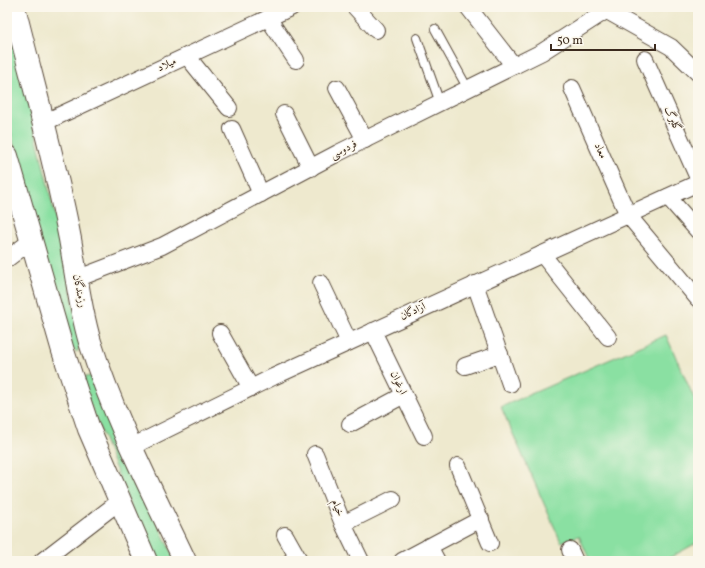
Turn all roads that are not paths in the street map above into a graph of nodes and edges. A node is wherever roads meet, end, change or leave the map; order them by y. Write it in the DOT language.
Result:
graph roads {
  1 [pos="14,7"];
  2 [pos="292,7"];
  3 [pos="355,7"];
  4 [pos="468,7"];
  5 [pos="604,9"];
  6 [pos="268,18"];
  7 [pos="435,29"];
  8 [pos="376,30"];
  9 [pos="417,38"];
  10 [pos="187,56"];
  11 [pos="645,59"];
  12 [pos="296,60"];
  13 [pos="514,66"];
  14 [pos="698,73"];
  15 [pos="337,88"];
  16 [pos="572,88"];
  17 [pos="468,89"];
  18 [pos="440,103"];
  19 [pos="229,108"];
  20 [pos="284,114"];
  21 [pos="43,123"];
  22 [pos="232,129"];
  23 [pos="365,140"];
  24 [pos="7,154"];
  25 [pos="311,168"];
  26 [pos="698,178"];
  27 [pos="698,183"];
  28 [pos="261,194"];
  29 [pos="668,197"];
  30 [pos="628,215"];
  31 [pos="698,231"];
  32 [pos="31,241"];
  33 [pos="542,254"];
  34 [pos="7,259"];
  35 [pos="76,279"];
  36 [pos="321,283"];
  37 [pos="475,284"];
  38 [pos="698,299"];
  39 [pos="373,331"];
  40 [pos="220,333"];
  41 [pos="608,337"];
  42 [pos="349,342"];
  43 [pos="500,354"];
  44 [pos="465,366"];
  45 [pos="510,384"];
  46 [pos="251,388"];
  47 [pos="404,394"];
  48 [pos="350,424"];
  49 [pos="424,436"];
  50 [pos="131,446"];
  51 [pos="315,454"];
  52 [pos="458,466"];
  53 [pos="393,499"];
  54 [pos="120,501"];
  55 [pos="481,519"];
  56 [pos="343,524"];
  57 [pos="285,535"];
  58 [pos="490,543"];
  59 [pos="429,546"];
  60 [pos="42,561"];
  61 [pos="146,561"];
  62 [pos="185,561"];
  63 [pos="291,561"];
  64 [pos="361,561"];
  65 [pos="402,561"];
  66 [pos="436,561"];
  1 -- 21 [label="main road, رزمندگان"];
  2 -- 6 [label="street, میلاد"];
  3 -- 8 [label="street"];
  4 -- 13 [label="street"];
  5 -- 13 [label="street, فردوسی"];
  5 -- 14 [label="street"];
  6 -- 10 [label="street, میلاد"];
  6 -- 12 [label="street"];
  7 -- 17 [label="lane"];
  9 -- 18 [label="lane"];
  10 -- 19 [label="street"];
  10 -- 21 [label="street, میلاد"];
  11 -- 26 [label="street, گلبرگ"];
  13 -- 17 [label="street, فردوسی"];
  15 -- 23 [label="street"];
  16 -- 30 [label="street, معاد"];
  17 -- 18 [label="street, فردوسی"];
  18 -- 23 [label="street, فردوسی"];
  20 -- 25 [label="street"];
  21 -- 35 [label="main road, رزمندگان"];
  22 -- 28 [label="street"];
  23 -- 25 [label="street, فردوسی"];
  24 -- 32 [label="main road"];
  25 -- 28 [label="street, فردوسی"];
  27 -- 29 [label="street, آزادگان"];
  28 -- 35 [label="street, فردوسی"];
  29 -- 30 [label="street, آزادگان"];
  29 -- 31 [label="street"];
  30 -- 33 [label="street, آزادگان"];
  30 -- 38 [label="street, معاد"];
  32 -- 34 [label="street"];
  32 -- 54 [label="main road"];
  33 -- 37 [label="street, آزادگان"];
  33 -- 41 [label="street"];
  35 -- 50 [label="main road, رزمندگان"];
  36 -- 42 [label="street"];
  37 -- 39 [label="street, آزادگان"];
  37 -- 43 [label="street"];
  39 -- 42 [label="street, آزادگان"];
  39 -- 47 [label="street, ارغوان"];
  40 -- 46 [label="street"];
  42 -- 46 [label="street, آزادگان"];
  43 -- 44 [label="street"];
  43 -- 45 [label="street"];
  46 -- 50 [label="street, آزادگان"];
  47 -- 48 [label="street"];
  47 -- 49 [label="street, ارغوان"];
  50 -- 62 [label="main road, رزمندگان"];
  51 -- 56 [label="street, خیام"];
  52 -- 55 [label="street"];
  53 -- 56 [label="street"];
  54 -- 60 [label="street"];
  54 -- 61 [label="main road"];
  55 -- 58 [label="street"];
  55 -- 59 [label="street"];
  56 -- 64 [label="street, خیام"];
  57 -- 63 [label="street"];
  59 -- 65 [label="street"];
  59 -- 66 [label="street"];
}
